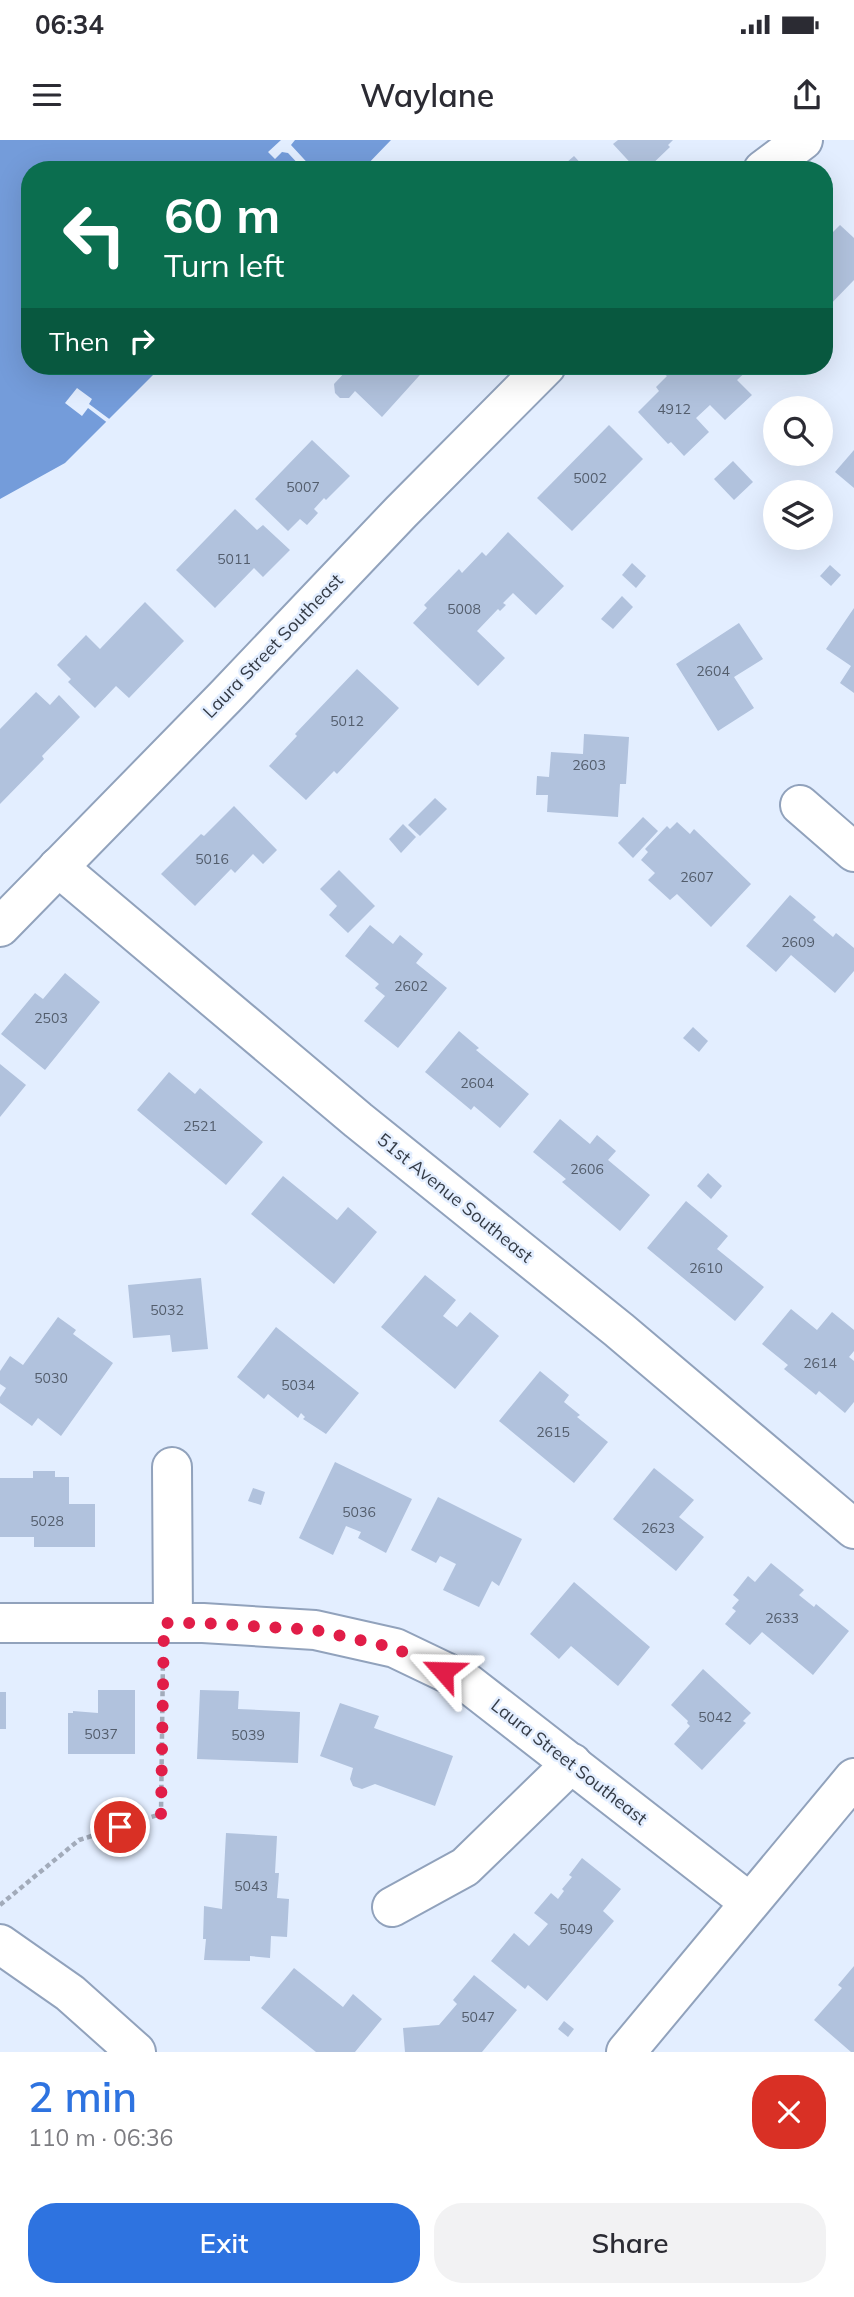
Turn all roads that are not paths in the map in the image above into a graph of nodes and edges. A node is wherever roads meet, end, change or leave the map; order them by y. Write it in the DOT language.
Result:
graph roads {
  1 [pos="803,140"];
  2 [pos="775,161"];
  3 [pos="537,375"];
  4 [pos="800,805"];
  5 [pos="854,852"];
  6 [pos="58,867"];
  7 [pos="0,927"];
  8 [pos="172,1466"];
  9 [pos="854,1529"];
  10 [pos="0,1623"];
  11 [pos="168,1623"];
  12 [pos="572,1763"];
  13 [pos="854,1777"];
  14 [pos="749,1902"];
  15 [pos="392,1907"];
  16 [pos="0,1944"];
  17 [pos="136,2052"];
  18 [pos="626,2052"];
  1 -- 2 [label="street"];
  3 -- 6 [label="street, Laura Street Southeast"];
  4 -- 5 [label="street"];
  6 -- 7 [label="street, Laura Street Southeast"];
  6 -- 9 [label="street, 51st Avenue Southeast"];
  8 -- 11 [label="street"];
  10 -- 11 [label="street, Laura Street Southeast"];
  11 -- 12 [label="street, Laura Street Southeast"];
  12 -- 14 [label="street, Laura Street Southeast"];
  12 -- 15 [label="street"];
  13 -- 14 [label="street"];
  14 -- 18 [label="street"];
  16 -- 17 [label="street"];
}
